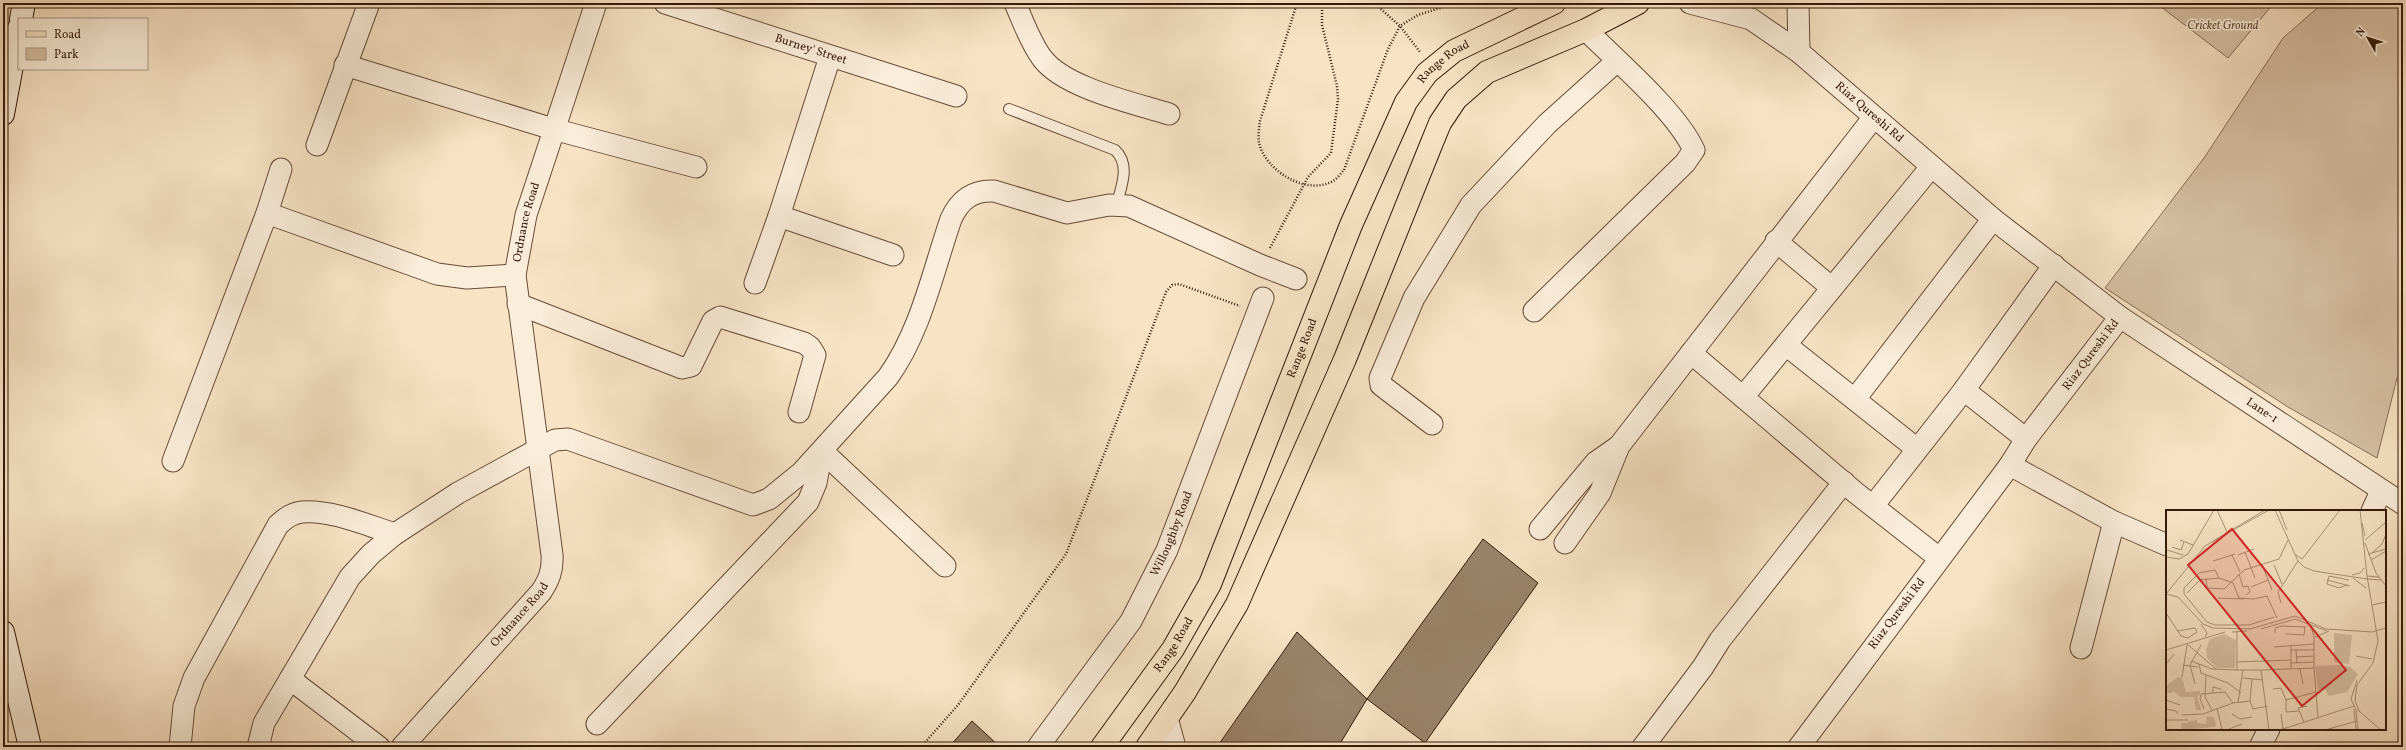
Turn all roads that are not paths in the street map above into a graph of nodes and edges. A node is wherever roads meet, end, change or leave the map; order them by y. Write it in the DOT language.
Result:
graph roads {
  1 [pos="24,3"];
  2 [pos="368,3"];
  3 [pos="596,3"];
  4 [pos="665,3"];
  5 [pos="1015,3"];
  6 [pos="1554,3"];
  7 [pos="1638,3"];
  8 [pos="1690,3"];
  9 [pos="1798,3"];
  10 [pos="21,18"];
  11 [pos="1586,30"];
  12 [pos="18,33"];
  13 [pos="1799,52"];
  14 [pos="830,57"];
  15 [pos="1617,61"];
  16 [pos="345,66"];
  17 [pos="956,96"];
  18 [pos="1009,109"];
  19 [pos="3,114"];
  20 [pos="1169,114"];
  21 [pos="1874,117"];
  22 [pos="553,129"];
  23 [pos="317,145"];
  24 [pos="696,167"];
  25 [pos="1931,167"];
  26 [pos="281,169"];
  27 [pos="1117,204"];
  28 [pos="267,213"];
  29 [pos="779,216"];
  30 [pos="1993,218"];
  31 [pos="1776,241"];
  32 [pos="893,255"];
  33 [pos="2054,264"];
  34 [pos="515,275"];
  35 [pos="1296,279"];
  36 [pos="756,282"];
  37 [pos="1832,288"];
  38 [pos="518,304"];
  39 [pos="1260,305"];
  40 [pos="1534,311"];
  41 [pos="2120,317"];
  42 [pos="1786,345"];
  43 [pos="1691,353"];
  44 [pos="1964,390"];
  45 [pos="1743,397"];
  46 [pos="1855,399"];
  47 [pos="799,412"];
  48 [pos="1432,424"];
  49 [pos="2026,439"];
  50 [pos="1619,446"];
  51 [pos="1918,449"];
  52 [pos="538,450"];
  53 [pos="822,451"];
  54 [pos="173,461"];
  55 [pos="2010,465"];
  56 [pos="1844,482"];
  57 [pos="2381,491"];
  58 [pos="2403,504"];
  59 [pos="1873,506"];
  60 [pos="2372,510"];
  61 [pos="2114,522"];
  62 [pos="1540,529"];
  63 [pos="395,534"];
  64 [pos="1565,543"];
  65 [pos="2166,545"];
  66 [pos="1939,558"];
  67 [pos="945,566"];
  68 [pos="3,632"];
  69 [pos="2081,648"];
  70 [pos="290,679"];
  71 [pos="1167,718"];
  72 [pos="596,724"];
  73 [pos="2268,730"];
  74 [pos="30,747"];
  75 [pos="180,747"];
  76 [pos="258,747"];
  77 [pos="379,747"];
  78 [pos="402,747"];
  79 [pos="1038,747"];
  80 [pos="1102,747"];
  81 [pos="1147,747"];
  82 [pos="1175,747"];
  83 [pos="1643,747"];
  84 [pos="1799,747"];
  85 [pos="2260,747"];
  1 -- 10 [label="street"];
  2 -- 16 [label="street"];
  3 -- 22 [label="street, Ordnance Road"];
  4 -- 14 [label="street, Burney' Street"];
  5 -- 20 [label="street"];
  6 -- 80 [label="main road, Range Road"];
  7 -- 11 [label="main road"];
  8 -- 13 [label="street, Riaz Qureshi Rd"];
  9 -- 13 [label="street"];
  11 -- 15 [label="street"];
  11 -- 71 [label="main road"];
  12 -- 19 [label="street"];
  13 -- 21 [label="street, Riaz Qureshi Rd"];
  14 -- 17 [label="street, Burney' Street"];
  14 -- 29 [label="street"];
  15 -- 40 [label="street"];
  15 -- 48 [label="street"];
  16 -- 22 [label="street"];
  16 -- 23 [label="street"];
  18 -- 27 [label="lane"];
  21 -- 25 [label="street, Riaz Qureshi Rd"];
  21 -- 31 [label="street"];
  22 -- 24 [label="street"];
  22 -- 34 [label="street, Ordnance Road"];
  25 -- 30 [label="street, Riaz Qureshi Rd"];
  25 -- 37 [label="street"];
  26 -- 28 [label="street"];
  27 -- 35 [label="street"];
  27 -- 53 [label="street"];
  28 -- 34 [label="street"];
  28 -- 54 [label="street"];
  29 -- 32 [label="street"];
  29 -- 36 [label="street"];
  30 -- 33 [label="street, Riaz Qureshi Rd"];
  30 -- 46 [label="street"];
  31 -- 37 [label="street"];
  31 -- 43 [label="street"];
  33 -- 41 [label="street, Riaz Qureshi Rd"];
  33 -- 44 [label="street"];
  34 -- 38 [label="street, Ordnance Road"];
  37 -- 42 [label="street"];
  38 -- 47 [label="street"];
  38 -- 52 [label="street, Ordnance Road"];
  39 -- 79 [label="street, Willoughby Road"];
  41 -- 49 [label="street, Riaz Qureshi Rd"];
  41 -- 57 [label="street, Lane-1"];
  42 -- 45 [label="street"];
  42 -- 46 [label="street"];
  43 -- 45 [label="street"];
  43 -- 50 [label="street"];
  44 -- 49 [label="street"];
  44 -- 51 [label="street"];
  45 -- 56 [label="street"];
  46 -- 51 [label="street"];
  49 -- 55 [label="street, Riaz Qureshi Rd"];
  50 -- 62 [label="street"];
  50 -- 64 [label="street"];
  51 -- 59 [label="street"];
  52 -- 53 [label="street"];
  52 -- 63 [label="street"];
  52 -- 78 [label="street, Ordnance Road"];
  53 -- 67 [label="street"];
  53 -- 72 [label="street"];
  55 -- 61 [label="street"];
  55 -- 66 [label="street, Riaz Qureshi Rd"];
  56 -- 59 [label="street"];
  56 -- 83 [label="street"];
  57 -- 58 [label="street, Lane-1"];
  57 -- 60 [label="street"];
  59 -- 66 [label="street"];
  61 -- 65 [label="street"];
  61 -- 69 [label="street"];
  63 -- 70 [label="street"];
  63 -- 75 [label="street"];
  66 -- 84 [label="street, Riaz Qureshi Rd"];
  68 -- 74 [label="street"];
  70 -- 76 [label="street"];
  70 -- 77 [label="street"];
  71 -- 81 [label="main road"];
  71 -- 82 [label="street"];
  73 -- 85 [label="street"];
}
